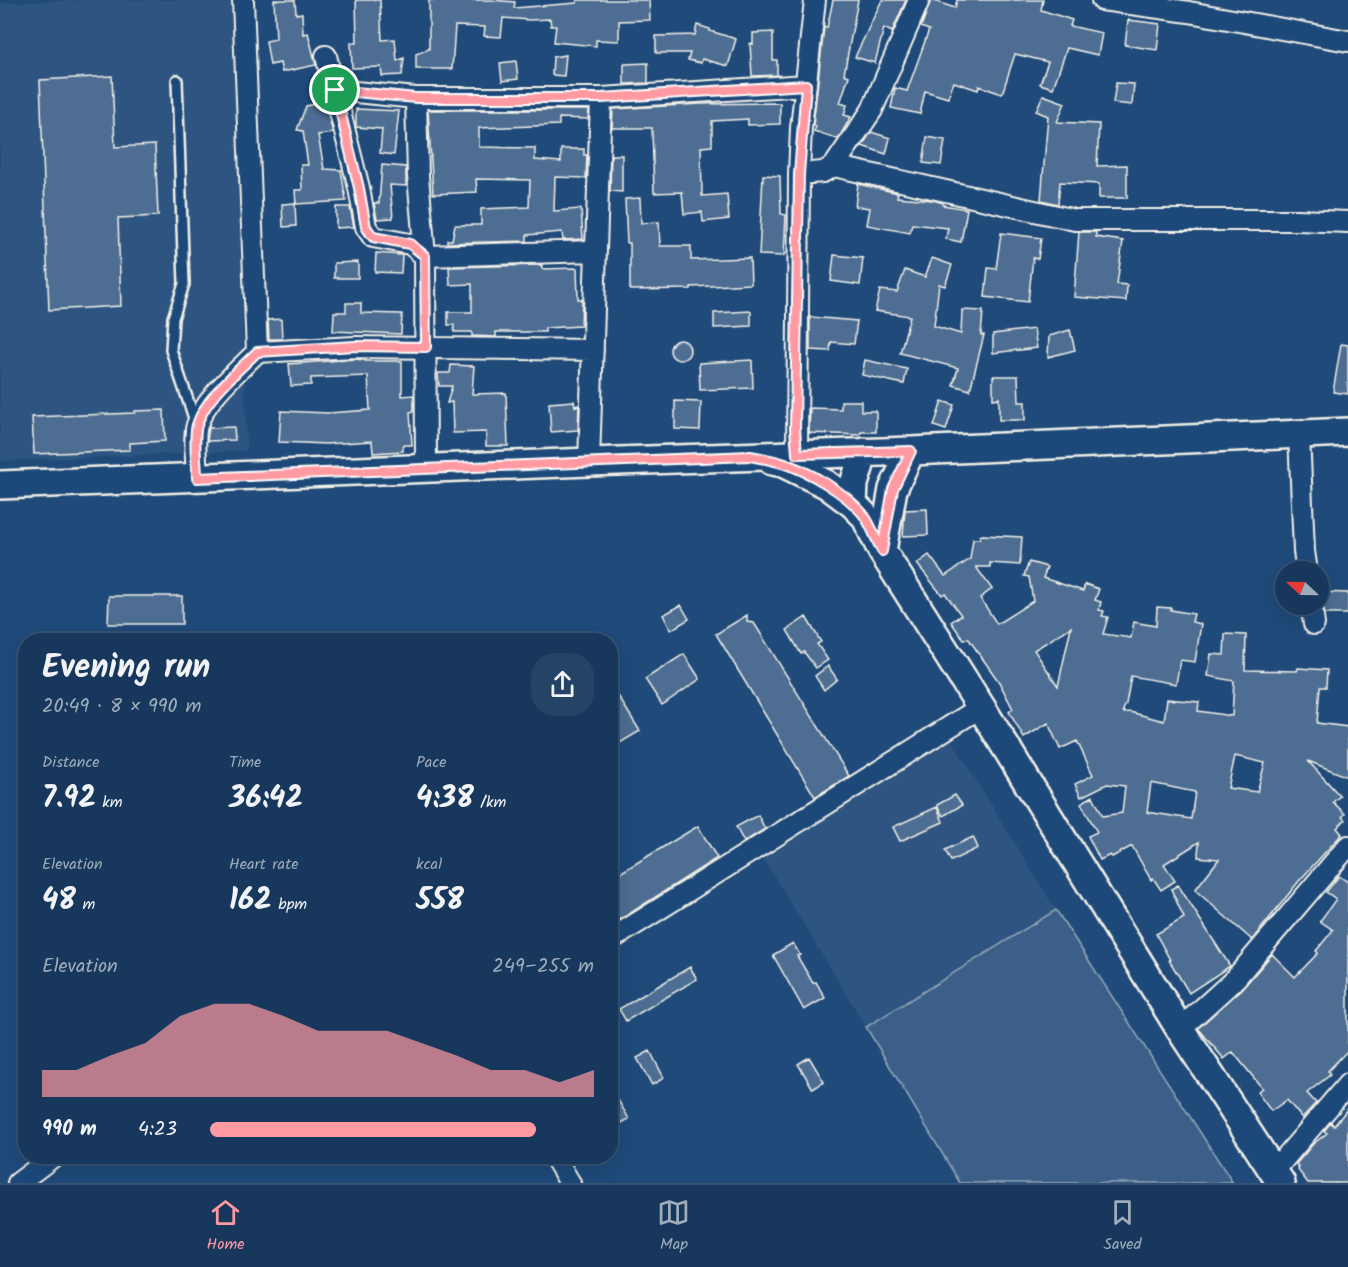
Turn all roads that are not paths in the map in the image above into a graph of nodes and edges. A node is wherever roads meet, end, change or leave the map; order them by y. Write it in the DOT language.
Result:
graph roads {
  1 [pos="243,0"];
  2 [pos="815,0"];
  3 [pos="919,0"];
  4 [pos="1102,0"];
  5 [pos="1348,41"];
  6 [pos="326,56"];
  7 [pos="177,80"];
  8 [pos="806,85"];
  9 [pos="335,90"];
  10 [pos="416,98"];
  11 [pos="601,98"];
  12 [pos="834,166"];
  13 [pos="799,174"];
  14 [pos="1348,222"];
  15 [pos="595,251"];
  16 [pos="425,256"];
  17 [pos="426,347"];
  18 [pos="593,350"];
  19 [pos="257,352"];
  20 [pos="196,426"];
  21 [pos="1348,432"];
  22 [pos="1299,434"];
  23 [pos="911,451"];
  24 [pos="864,452"];
  25 [pos="797,454"];
  26 [pos="750,456"];
  27 [pos="589,462"];
  28 [pos="426,468"];
  29 [pos="197,478"];
  30 [pos="0,485"];
  31 [pos="853,504"];
  32 [pos="882,551"];
  33 [pos="1305,561"];
  34 [pos="1313,615"];
  35 [pos="1314,624"];
  36 [pos="981,707"];
  37 [pos="1348,846"];
  38 [pos="618,935"];
  39 [pos="1180,1029"];
  40 [pos="1348,1084"];
  41 [pos="43,1164"];
  42 [pos="559,1164"];
  43 [pos="1277,1177"];
  44 [pos="18,1183"];
  45 [pos="570,1183"];
  1 -- 19 [label="street"];
  2 -- 8 [label="street"];
  3 -- 12 [label="street"];
  4 -- 5 [label="street"];
  6 -- 9 [label="street"];
  7 -- 20 [label="lane"];
  8 -- 11 [label="street"];
  8 -- 13 [label="street"];
  9 -- 10 [label="street"];
  9 -- 16 [label="street"];
  10 -- 11 [label="street"];
  10 -- 16 [label="street"];
  11 -- 15 [label="street"];
  12 -- 13 [label="street"];
  12 -- 14 [label="street"];
  13 -- 25 [label="street"];
  15 -- 16 [label="street"];
  15 -- 18 [label="street"];
  16 -- 17 [label="street"];
  17 -- 18 [label="street"];
  17 -- 19 [label="street"];
  17 -- 28 [label="street"];
  18 -- 27 [label="street"];
  19 -- 20 [label="street"];
  20 -- 29 [label="street"];
  21 -- 22 [label="street"];
  22 -- 23 [label="street"];
  22 -- 33 [label="street"];
  23 -- 24 [label="street"];
  23 -- 32 [label="street"];
  24 -- 25 [label="street"];
  24 -- 31 [label="street"];
  25 -- 26 [label="street"];
  26 -- 27 [label="street"];
  26 -- 31 [label="street"];
  27 -- 28 [label="street"];
  28 -- 29 [label="street"];
  29 -- 30 [label="street"];
  31 -- 32 [label="street"];
  32 -- 36 [label="street"];
  34 -- 35 [label="street"];
  36 -- 38 [label="street"];
  36 -- 39 [label="street"];
  37 -- 39 [label="street"];
  39 -- 43 [label="street"];
  40 -- 43 [label="street"];
  41 -- 44 [label="street"];
  42 -- 45 [label="street"];
}
